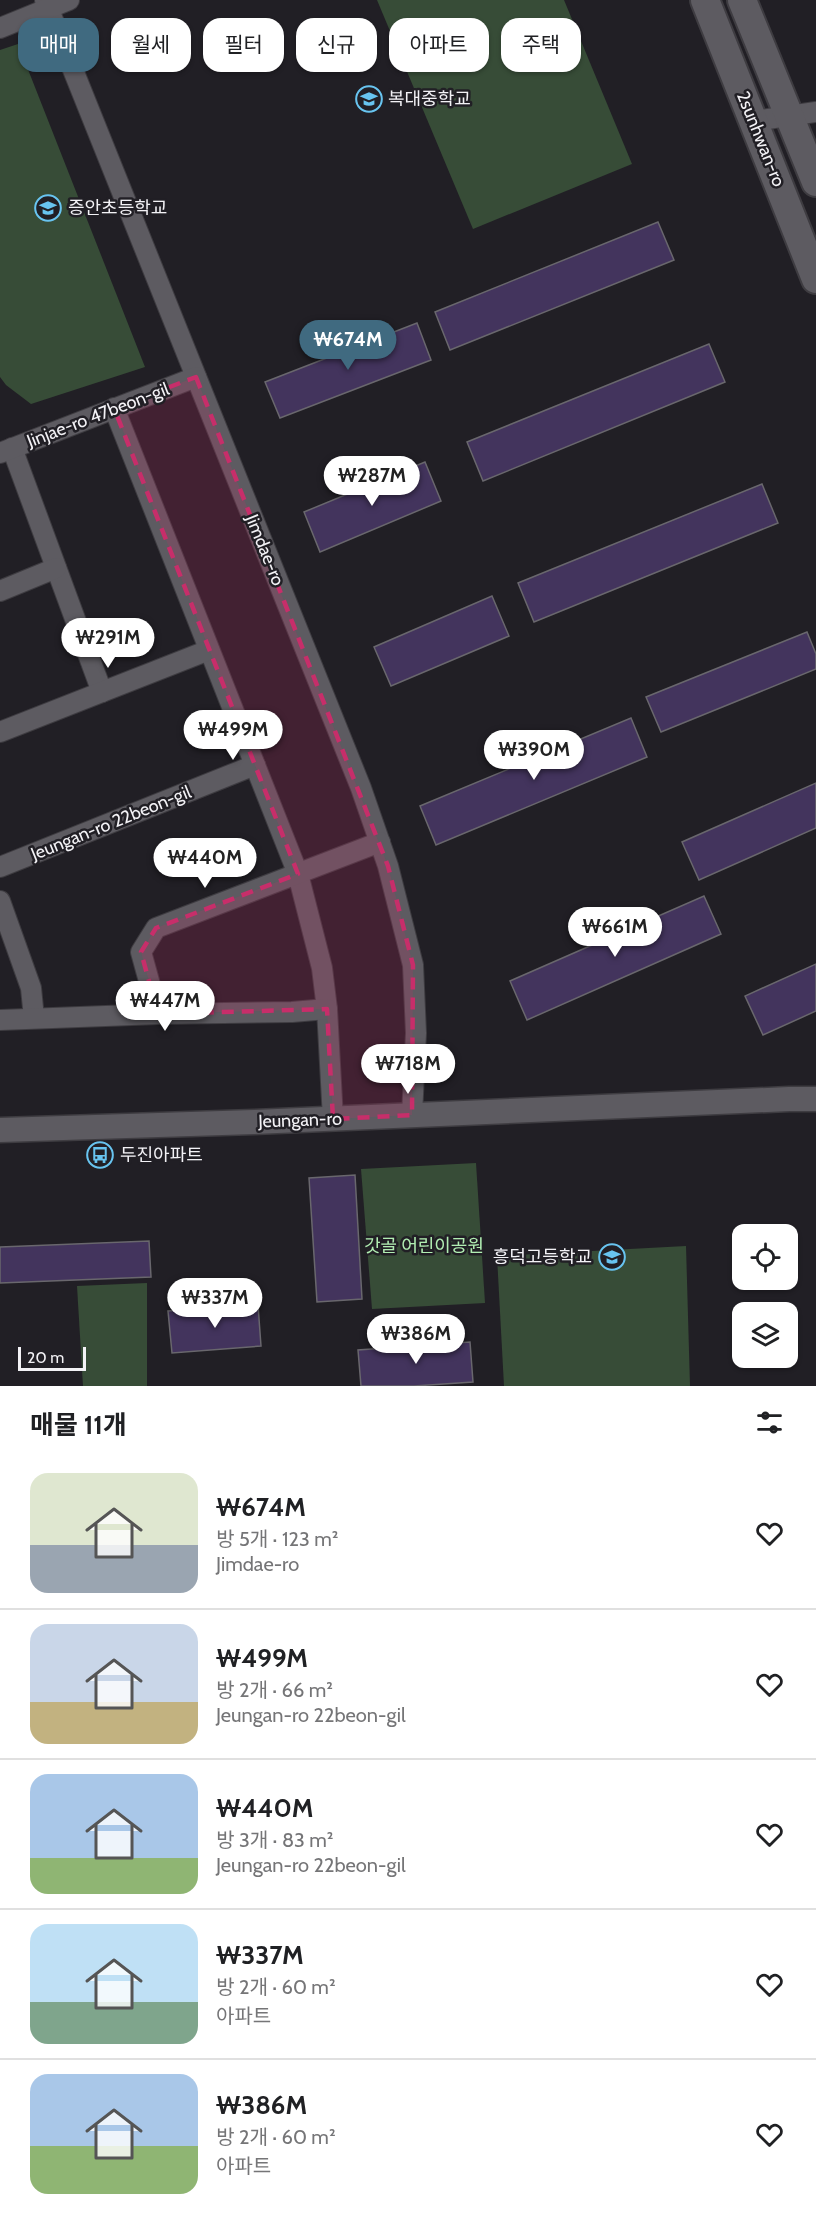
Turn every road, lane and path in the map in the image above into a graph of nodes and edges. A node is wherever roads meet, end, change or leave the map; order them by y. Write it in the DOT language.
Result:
graph roads {
  1 [pos="69,0"];
  2 [pos="705,0"];
  3 [pos="46,4"];
  4 [pos="748,6"];
  5 [pos="0,28"];
  6 [pos="802,114"];
  7 [pos="753,121"];
  8 [pos="816,182"];
  9 [pos="816,279"];
  10 [pos="196,377"];
  11 [pos="114,408"];
  12 [pos="6,450"];
  13 [pos="56,568"];
  14 [pos="0,591"];
  15 [pos="209,650"];
  16 [pos="102,692"];
  17 [pos="0,732"];
  18 [pos="255,765"];
  19 [pos="380,842"];
  20 [pos="0,867"];
  21 [pos="298,874"];
  22 [pos="0,901"];
  23 [pos="327,1009"];
  24 [pos="158,1014"];
  25 [pos="34,1018"];
  26 [pos="0,1020"];
  27 [pos="816,1099"];
  28 [pos="411,1115"];
  29 [pos="333,1119"];
  30 [pos="0,1130"];
  1 -- 3 [label="street"];
  2 -- 7 [label="main road, 2sunhwan-ro"];
  3 -- 5 [label="street"];
  3 -- 10 [label="street, Jimdae-ro"];
  4 -- 6 [label="main road, 2sunhwan-ro"];
  6 -- 7 [label="street"];
  6 -- 8 [label="main road, 2sunhwan-ro"];
  7 -- 9 [label="main road, 2sunhwan-ro"];
  10 -- 11 [label="street, Jinjae-ro 47beon-gil"];
  10 -- 19 [label="street, Jimdae-ro"];
  11 -- 12 [label="street, Jinjae-ro 47beon-gil"];
  11 -- 15 [label="street"];
  12 -- 13 [label="street"];
  13 -- 14 [label="street"];
  13 -- 16 [label="street"];
  15 -- 16 [label="street"];
  15 -- 18 [label="street"];
  16 -- 17 [label="street"];
  18 -- 20 [label="street, Jeungan-ro 22beon-gil"];
  18 -- 21 [label="street"];
  19 -- 21 [label="street"];
  19 -- 28 [label="street, Jimdae-ro"];
  21 -- 23 [label="street"];
  21 -- 24 [label="street"];
  22 -- 25 [label="street"];
  23 -- 24 [label="street"];
  23 -- 29 [label="street"];
  24 -- 25 [label="street"];
  25 -- 26 [label="street"];
  27 -- 28 [label="street, Jeungan-ro"];
  28 -- 29 [label="street, Jeungan-ro"];
  29 -- 30 [label="street, Jeungan-ro"];
}
